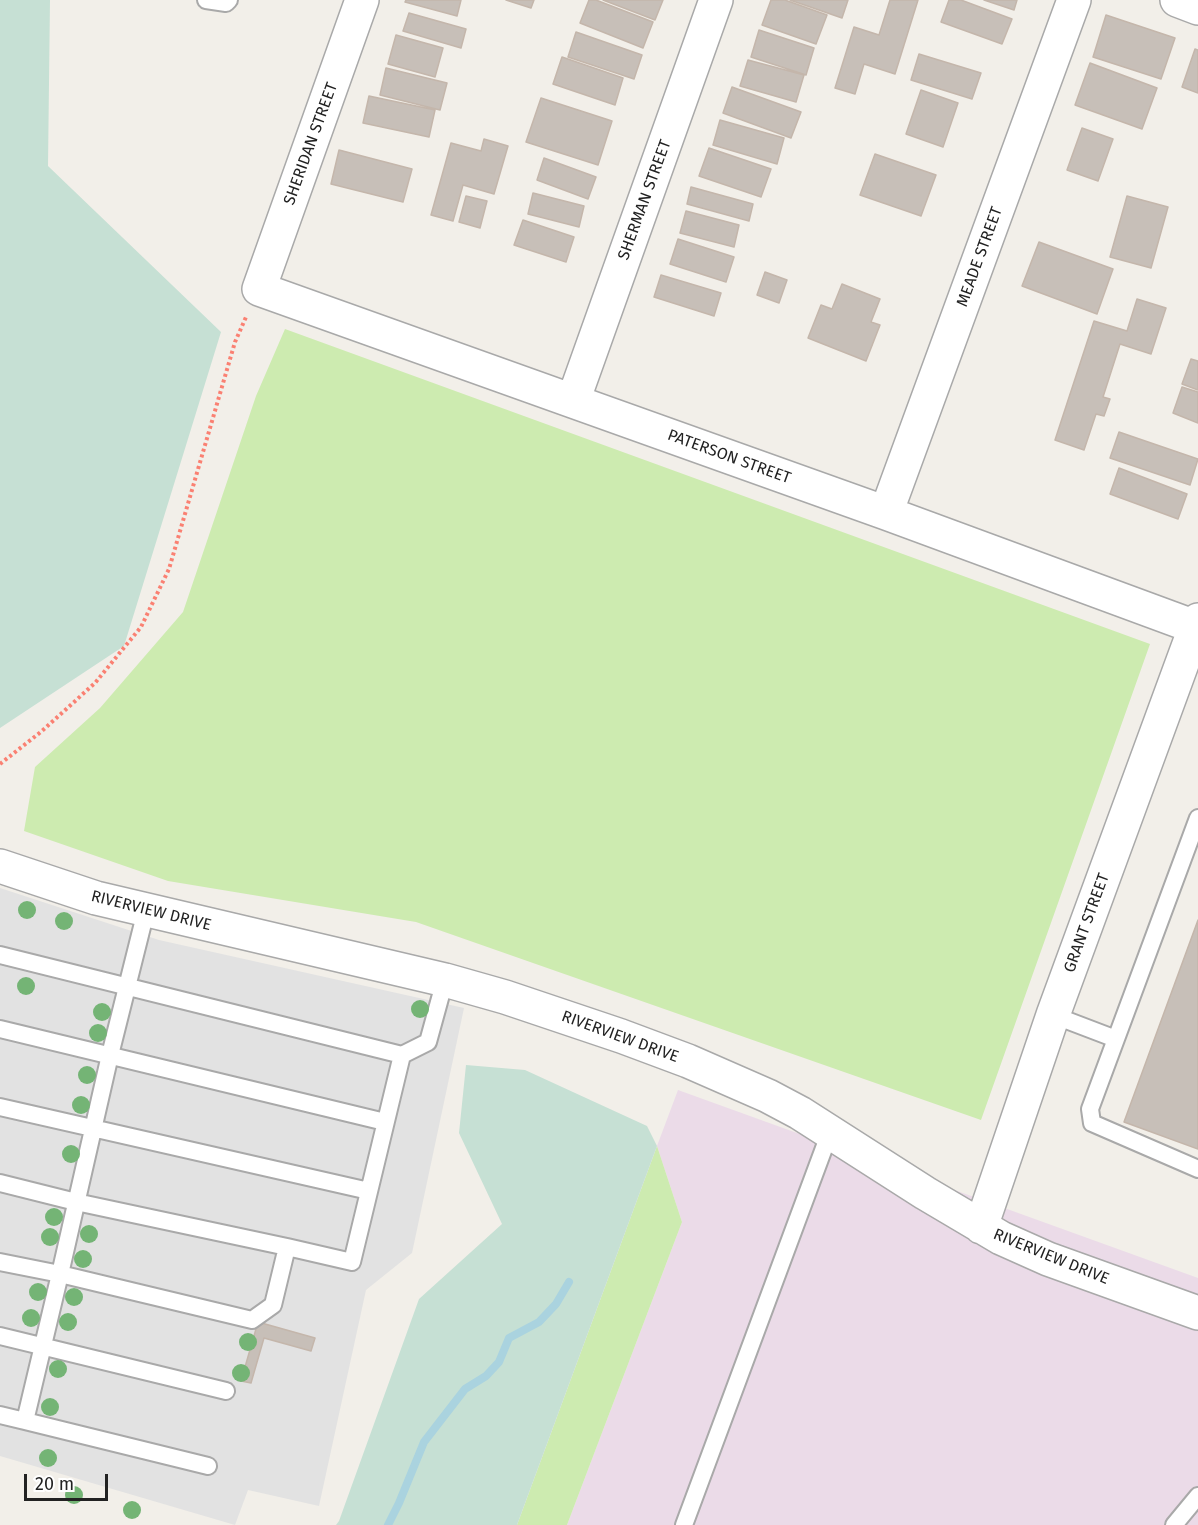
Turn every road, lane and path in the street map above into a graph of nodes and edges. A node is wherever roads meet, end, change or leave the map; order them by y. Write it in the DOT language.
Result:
graph roads {
  1 [pos="206,0"];
  2 [pos="229,0"];
  3 [pos="362,0"];
  4 [pos="716,0"];
  5 [pos="1074,0"];
  6 [pos="1177,0"];
  7 [pos="1198,8"];
  8 [pos="259,289"];
  9 [pos="573,401"];
  10 [pos="886,513"];
  11 [pos="1197,625"];
  12 [pos="0,764"];
  13 [pos="1198,818"];
  14 [pos="0,866"];
  15 [pos="146,911"];
  16 [pos="0,955"];
  17 [pos="445,980"];
  18 [pos="129,985"];
  19 [pos="1053,1015"];
  20 [pos="0,1029"];
  21 [pos="1116,1039"];
  22 [pos="110,1055"];
  23 [pos="402,1055"];
  24 [pos="0,1107"];
  25 [pos="386,1122"];
  26 [pos="93,1128"];
  27 [pos="830,1132"];
  28 [pos="1198,1169"];
  29 [pos="0,1183"];
  30 [pos="369,1191"];
  31 [pos="76,1202"];
  32 [pos="981,1227"];
  33 [pos="287,1247"];
  34 [pos="0,1262"];
  35 [pos="60,1274"];
  36 [pos="1198,1313"];
  37 [pos="0,1336"];
  38 [pos="43,1346"];
  39 [pos="226,1391"];
  40 [pos="0,1415"];
  41 [pos="25,1420"];
  42 [pos="208,1466"];
  43 [pos="1198,1496"];
  44 [pos="684,1525"];
  45 [pos="1174,1525"];
  1 -- 2 [label="lane"];
  3 -- 8 [label="street, SHERIDAN STREET"];
  4 -- 9 [label="street, SHERMAN STREET"];
  5 -- 10 [label="street, MEADE STREET"];
  6 -- 7 [label="street"];
  8 -- 9 [label="street, PATERSON STREET"];
  8 -- 12 [label="path"];
  9 -- 10 [label="street, PATERSON STREET"];
  10 -- 11 [label="street, PATERSON STREET"];
  11 -- 19 [label="street, GRANT STREET"];
  13 -- 21 [label="lane"];
  14 -- 15 [label="street, RIVERVIEW DRIVE"];
  15 -- 17 [label="street, RIVERVIEW DRIVE"];
  15 -- 18 [label="lane"];
  16 -- 18 [label="lane"];
  17 -- 23 [label="lane"];
  17 -- 27 [label="street, RIVERVIEW DRIVE"];
  18 -- 22 [label="lane"];
  18 -- 23 [label="lane"];
  19 -- 21 [label="lane"];
  19 -- 32 [label="street, GRANT STREET"];
  20 -- 22 [label="lane"];
  21 -- 28 [label="lane"];
  22 -- 25 [label="lane"];
  22 -- 26 [label="lane"];
  23 -- 25 [label="lane"];
  24 -- 26 [label="lane"];
  25 -- 30 [label="lane"];
  26 -- 30 [label="lane"];
  26 -- 31 [label="lane"];
  27 -- 32 [label="street, RIVERVIEW DRIVE"];
  27 -- 44 [label="lane"];
  29 -- 31 [label="lane"];
  30 -- 33 [label="lane"];
  31 -- 33 [label="lane"];
  31 -- 35 [label="lane"];
  32 -- 36 [label="street, RIVERVIEW DRIVE"];
  33 -- 35 [label="lane"];
  34 -- 35 [label="lane"];
  35 -- 38 [label="lane"];
  37 -- 38 [label="lane"];
  38 -- 39 [label="lane"];
  38 -- 41 [label="lane"];
  40 -- 41 [label="lane"];
  41 -- 42 [label="lane"];
  43 -- 45 [label="lane"];
}
